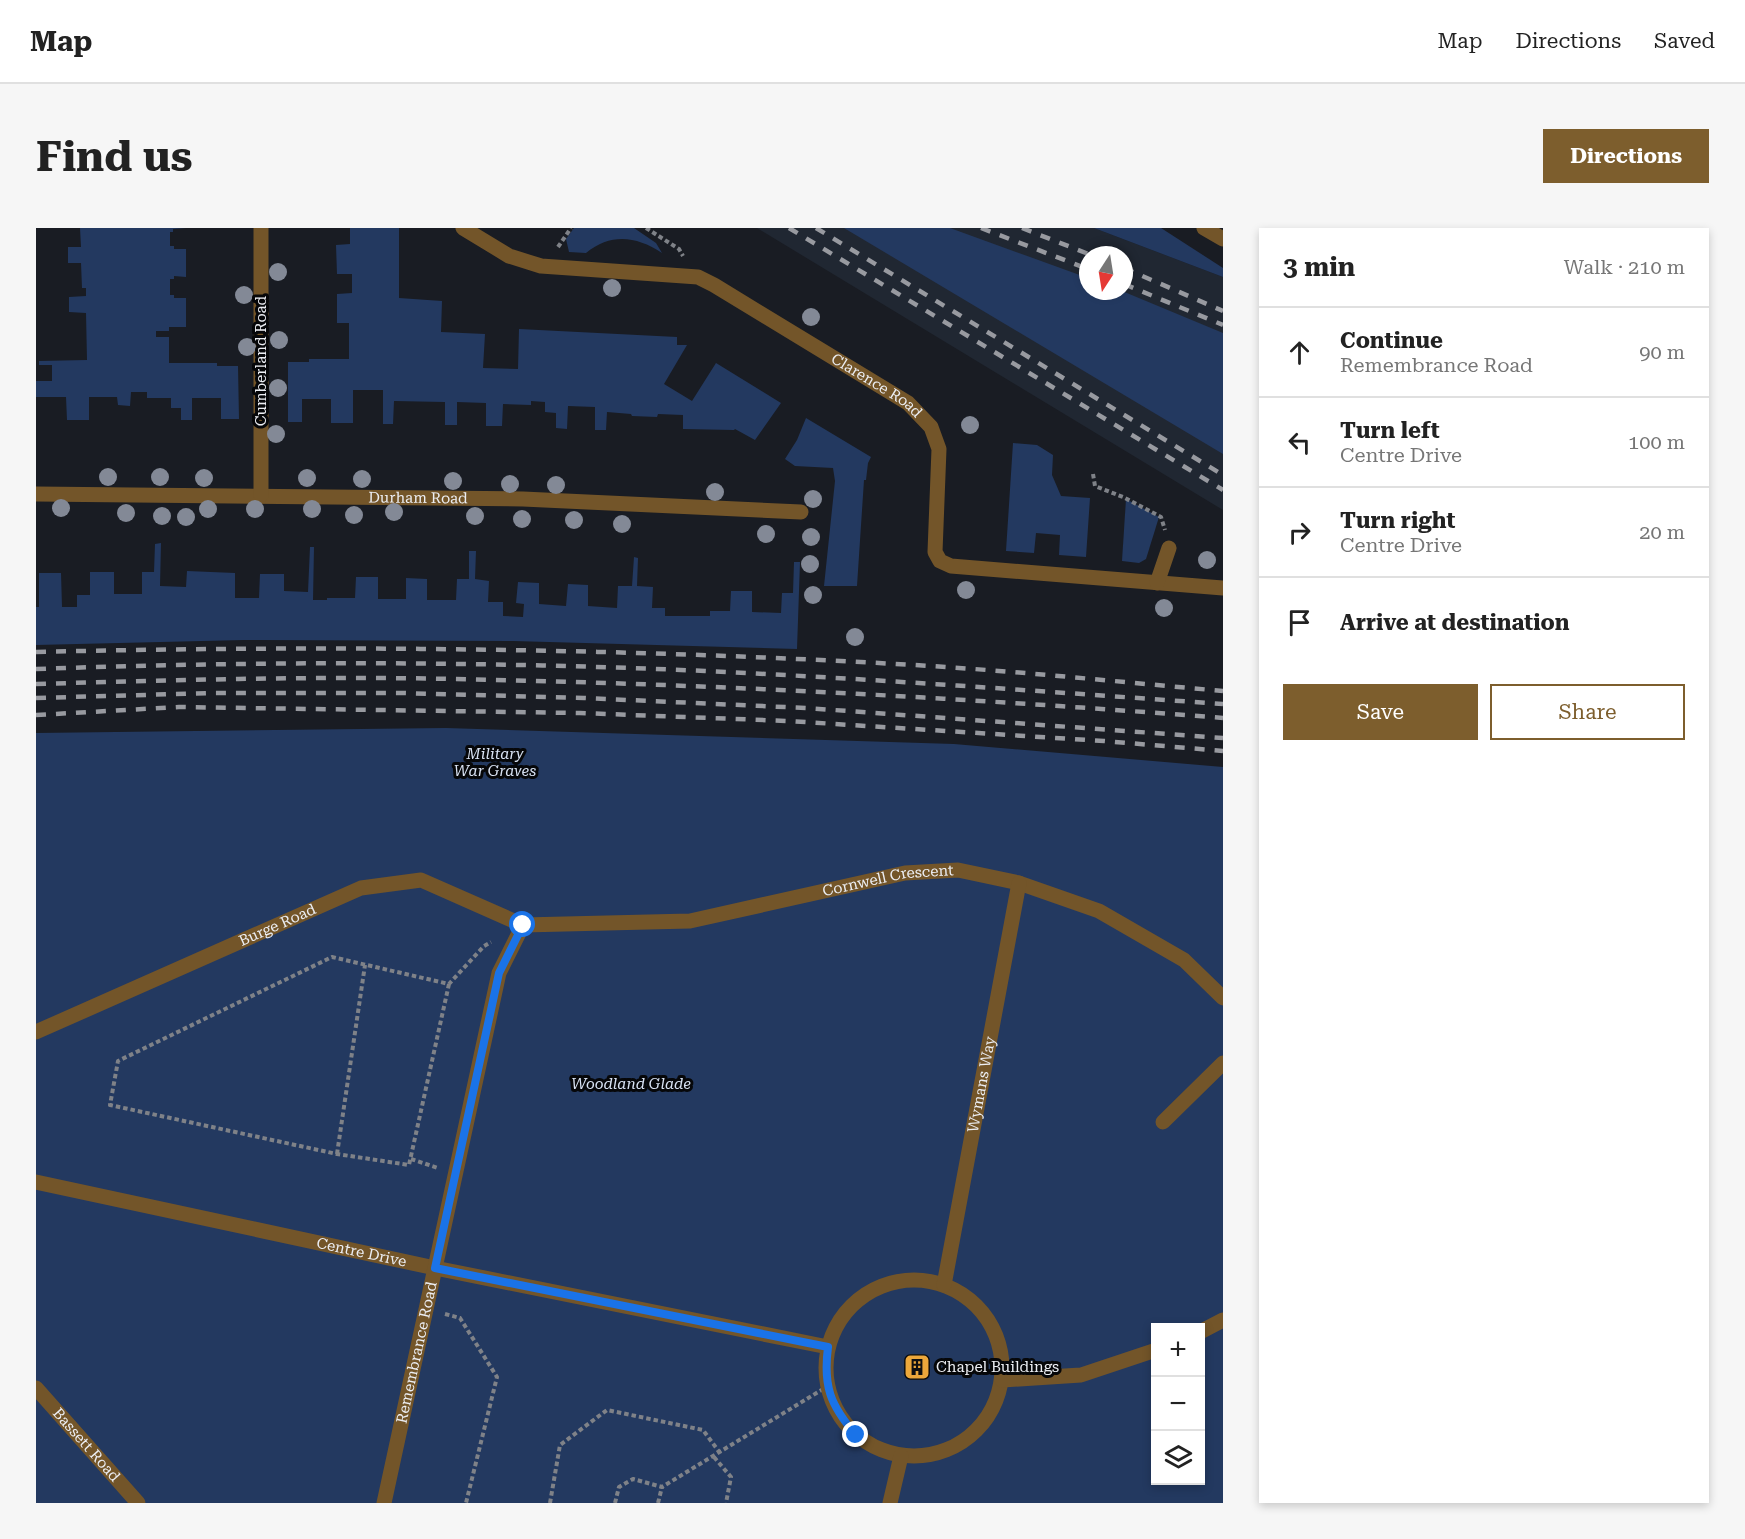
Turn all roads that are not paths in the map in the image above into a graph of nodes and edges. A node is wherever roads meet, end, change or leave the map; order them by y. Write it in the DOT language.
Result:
graph roads {
  1 [pos="261,228"];
  2 [pos="463,228"];
  3 [pos="1204,228"];
  4 [pos="1223,239"];
  5 [pos="36,494"];
  6 [pos="261,495"];
  7 [pos="801,512"];
  8 [pos="1169,548"];
  9 [pos="1157,583"];
  10 [pos="1223,588"];
  11 [pos="1019,883"];
  12 [pos="523,925"];
  13 [pos="1223,998"];
  14 [pos="36,1032"];
  15 [pos="1223,1063"];
  16 [pos="1163,1122"];
  17 [pos="36,1182"];
  18 [pos="435,1268"];
  19 [pos="944,1285"];
  20 [pos="1223,1320"];
  21 [pos="1205,1329"];
  22 [pos="828,1347"];
  23 [pos="1151,1351"];
  24 [pos="1002,1380"];
  25 [pos="36,1388"];
  26 [pos="901,1456"];
  27 [pos="138,1503"];
  28 [pos="384,1503"];
  29 [pos="890,1503"];
  1 -- 6 [label="street, Cumberland Road"];
  2 -- 9 [label="street, Clarence Road"];
  3 -- 4 [label="street"];
  5 -- 6 [label="street, Durham Road"];
  6 -- 7 [label="street, Durham Road"];
  8 -- 9 [label="street"];
  9 -- 10 [label="street, Clarence Road"];
  11 -- 12 [label="street, Cornwell Crescent"];
  11 -- 13 [label="street, Cornwell Crescent"];
  11 -- 19 [label="street, Wymans Way"];
  12 -- 14 [label="street, Burge Road"];
  12 -- 18 [label="street, Remembrance Road"];
  15 -- 16 [label="street"];
  17 -- 18 [label="street, Centre Drive"];
  18 -- 22 [label="street, Centre Drive"];
  18 -- 28 [label="street, Remembrance Road"];
  19 -- 22 [label="street"];
  19 -- 24 [label="street"];
  20 -- 21 [label="street"];
  22 -- 26 [label="street"];
  23 -- 24 [label="street"];
  24 -- 26 [label="street"];
  25 -- 27 [label="street, Bassett Road"];
  26 -- 29 [label="street"];
}
